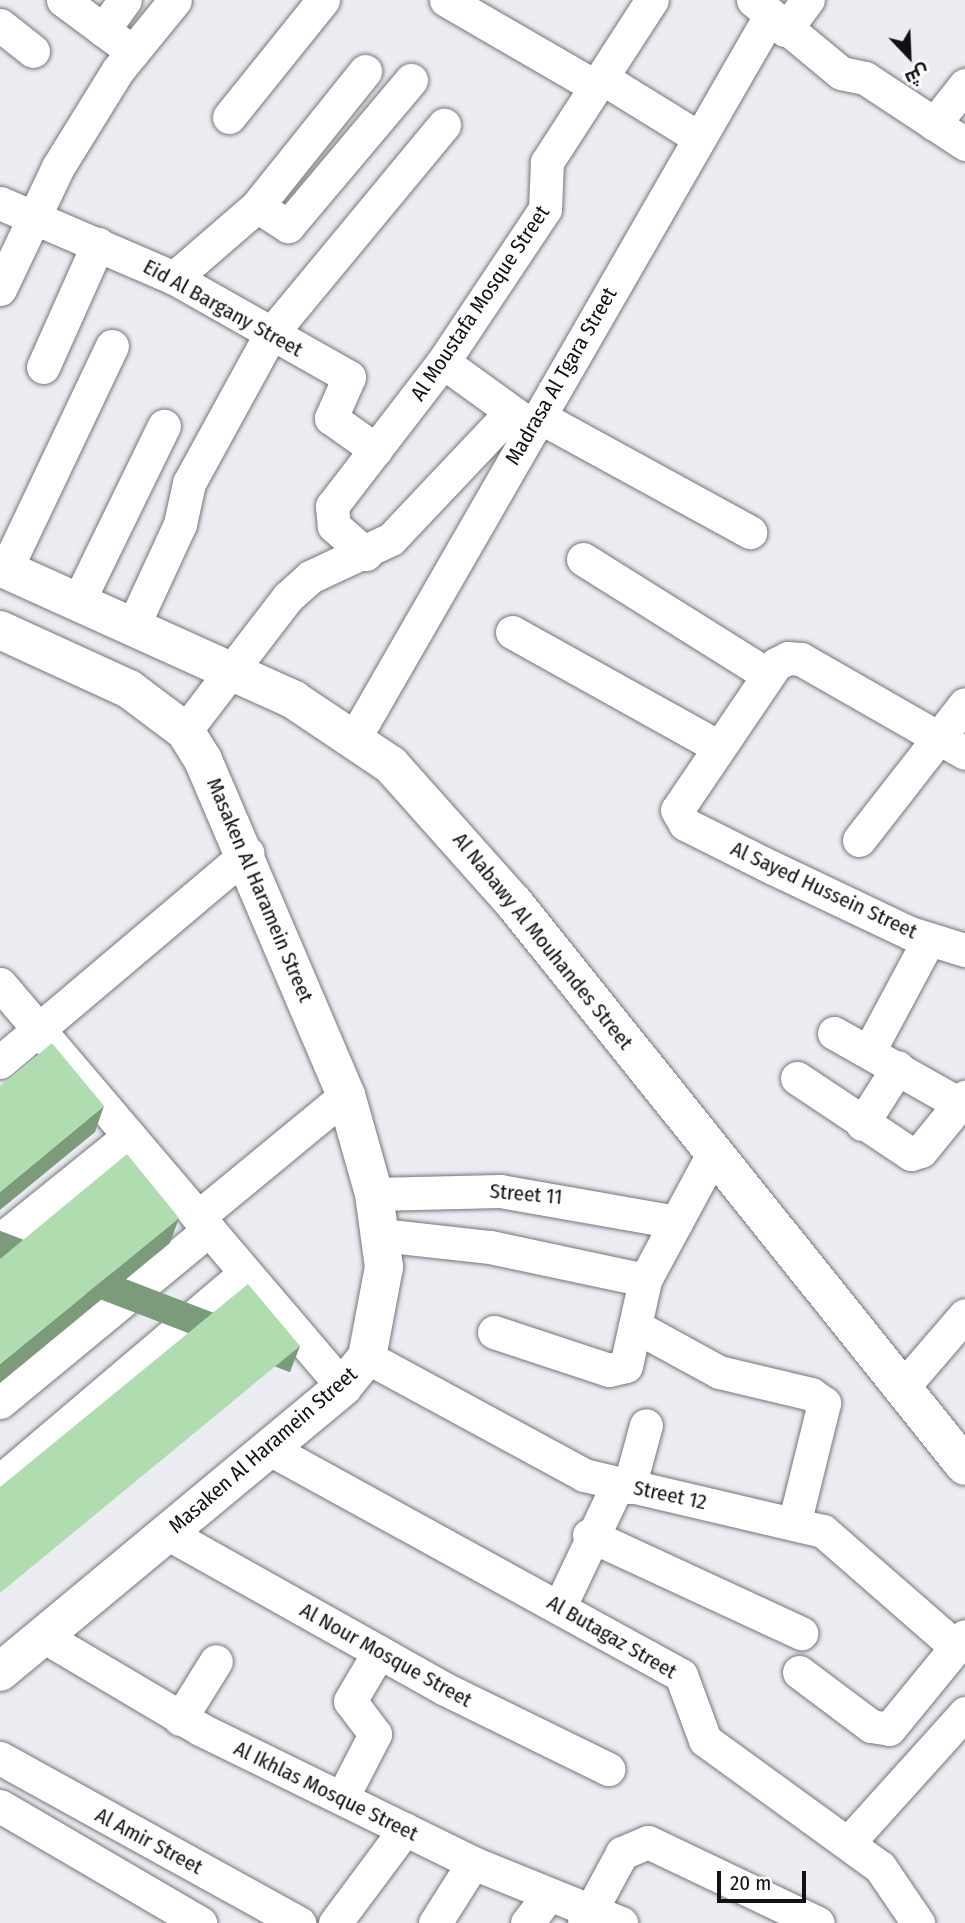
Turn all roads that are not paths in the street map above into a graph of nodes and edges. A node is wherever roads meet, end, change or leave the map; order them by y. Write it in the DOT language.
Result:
graph roads {
  1 [pos="62,0"];
  2 [pos="125,0"];
  3 [pos="175,0"];
  4 [pos="323,0"];
  5 [pos="446,0"];
  6 [pos="652,0"];
  7 [pos="808,0"];
  8 [pos="770,15"];
  9 [pos="0,25"];
  10 [pos="103,30"];
  11 [pos="33,51"];
  12 [pos="132,52"];
  13 [pos="365,71"];
  14 [pos="411,80"];
  15 [pos="599,82"];
  16 [pos="965,85"];
  17 [pos="229,117"];
  18 [pos="934,124"];
  19 [pos="444,125"];
  20 [pos="699,138"];
  21 [pos="965,144"];
  22 [pos="0,203"];
  23 [pos="257,206"];
  24 [pos="31,217"];
  25 [pos="98,244"];
  26 [pos="174,278"];
  27 [pos="0,289"];
  28 [pos="270,335"];
  29 [pos="112,346"];
  30 [pos="443,362"];
  31 [pos="43,367"];
  32 [pos="527,418"];
  33 [pos="164,426"];
  34 [pos="376,450"];
  35 [pos="750,532"];
  36 [pos="366,554"];
  37 [pos="583,559"];
  38 [pos="3,568"];
  39 [pos="78,602"];
  40 [pos="132,628"];
  41 [pos="0,630"];
  42 [pos="512,632"];
  43 [pos="229,672"];
  44 [pos="768,675"];
  45 [pos="965,704"];
  46 [pos="185,731"];
  47 [pos="355,737"];
  48 [pos="952,746"];
  49 [pos="719,747"];
  50 [pos="859,839"];
  51 [pos="247,853"];
  52 [pos="929,939"];
  53 [pos="965,950"];
  54 [pos="0,984"];
  55 [pos="38,1029"];
  56 [pos="834,1032"];
  57 [pos="869,1051"];
  58 [pos="0,1062"];
  59 [pos="898,1067"];
  60 [pos="797,1078"];
  61 [pos="346,1095"];
  62 [pos="963,1103"];
  63 [pos="862,1124"];
  64 [pos="129,1136"];
  65 [pos="713,1152"];
  66 [pos="374,1194"];
  67 [pos="676,1222"];
  68 [pos="204,1224"];
  69 [pos="381,1236"];
  70 [pos="0,1240"];
  71 [pos="245,1273"];
  72 [pos="645,1280"];
  73 [pos="965,1315"];
  74 [pos="635,1326"];
  75 [pos="494,1332"];
  76 [pos="367,1357"];
  77 [pos="343,1387"];
  78 [pos="902,1388"];
  79 [pos="0,1402"];
  80 [pos="646,1425"];
  81 [pos="268,1448"];
  82 [pos="965,1466"];
  83 [pos="0,1481"];
  84 [pos="623,1486"];
  85 [pos="794,1520"];
  86 [pos="167,1533"];
  87 [pos="589,1535"];
  88 [pos="560,1606"];
  89 [pos="801,1633"];
  90 [pos="43,1636"];
  91 [pos="960,1642"];
  92 [pos="379,1652"];
  93 [pos="216,1661"];
  94 [pos="0,1672"];
  95 [pos="799,1672"];
  96 [pos="965,1713"];
  97 [pos="180,1719"];
  98 [pos="0,1758"];
  99 [pos="608,1769"];
  100 [pos="342,1798"];
  101 [pos="0,1806"];
  102 [pos="405,1829"];
  103 [pos="848,1843"];
  104 [pos="473,1863"];
  105 [pos="548,1896"];
  106 [pos="599,1919"];
  107 [pos="200,1923"];
  108 [pos="299,1923"];
  109 [pos="335,1923"];
  110 [pos="435,1923"];
  111 [pos="527,1923"];
  112 [pos="818,1923"];
  113 [pos="918,1923"];
  1 -- 10 [label="street"];
  2 -- 10 [label="street"];
  3 -- 12 [label="street"];
  4 -- 17 [label="street"];
  5 -- 15 [label="street"];
  6 -- 15 [label="street, Al Moustafa Mosque Street"];
  7 -- 8 [label="street, Madrasa Al Tgara Street"];
  8 -- 18 [label="street"];
  8 -- 20 [label="street, Madrasa Al Tgara Street"];
  9 -- 11 [label="street"];
  10 -- 12 [label="street"];
  12 -- 24 [label="street"];
  13 -- 23 [label="street"];
  14 -- 23 [label="street"];
  15 -- 20 [label="street"];
  15 -- 30 [label="street, Al Moustafa Mosque Street"];
  16 -- 18 [label="street"];
  18 -- 21 [label="street"];
  19 -- 28 [label="street"];
  20 -- 32 [label="street, Madrasa Al Tgara Street"];
  22 -- 24 [label="street, Eid Al Bargany Street"];
  23 -- 26 [label="street"];
  24 -- 25 [label="street, Eid Al Bargany Street"];
  24 -- 27 [label="street"];
  25 -- 26 [label="street, Eid Al Bargany Street"];
  25 -- 31 [label="street"];
  26 -- 28 [label="street, Eid Al Bargany Street"];
  28 -- 34 [label="street, Eid Al Bargany Street"];
  28 -- 40 [label="street"];
  29 -- 38 [label="street"];
  30 -- 32 [label="street"];
  30 -- 34 [label="street, Al Moustafa Mosque Street"];
  32 -- 35 [label="street"];
  32 -- 36 [label="street"];
  32 -- 47 [label="street, Madrasa Al Tgara Street"];
  33 -- 39 [label="street"];
  34 -- 36 [label="street, Al Moustafa Mosque Street"];
  36 -- 43 [label="street"];
  37 -- 44 [label="street"];
  38 -- 39 [label="street, Al Nabawy Al Mouhandes Street"];
  39 -- 40 [label="street, Al Nabawy Al Mouhandes Street"];
  40 -- 43 [label="street, Al Nabawy Al Mouhandes Street"];
  41 -- 46 [label="street"];
  42 -- 49 [label="street"];
  43 -- 46 [label="street"];
  43 -- 47 [label="street, Al Nabawy Al Mouhandes Street"];
  44 -- 48 [label="street"];
  44 -- 49 [label="street"];
  45 -- 48 [label="street"];
  46 -- 51 [label="street, Masaken Al Haramein Street"];
  47 -- 65 [label="street, Al Nabawy Al Mouhandes Street"];
  48 -- 50 [label="street"];
  49 -- 52 [label="street, Al Sayed Hussein Street"];
  51 -- 55 [label="street"];
  51 -- 61 [label="street, Masaken Al Haramein Street"];
  52 -- 53 [label="street, Al Sayed Hussein Street"];
  52 -- 57 [label="street"];
  54 -- 55 [label="street"];
  55 -- 58 [label="street"];
  55 -- 64 [label="street"];
  56 -- 57 [label="street"];
  57 -- 59 [label="street"];
  59 -- 62 [label="street"];
  59 -- 63 [label="street"];
  60 -- 63 [label="street"];
  61 -- 66 [label="street, Masaken Al Haramein Street"];
  61 -- 68 [label="street"];
  62 -- 63 [label="street"];
  64 -- 68 [label="street"];
  64 -- 70 [label="street"];
  65 -- 67 [label="street"];
  65 -- 78 [label="street, Al Nabawy Al Mouhandes Street"];
  66 -- 67 [label="street, Street 11"];
  66 -- 69 [label="street, Masaken Al Haramein Street"];
  67 -- 72 [label="street"];
  68 -- 71 [label="street"];
  68 -- 79 [label="street"];
  69 -- 72 [label="street"];
  69 -- 76 [label="street, Masaken Al Haramein Street"];
  71 -- 77 [label="street"];
  71 -- 83 [label="street"];
  72 -- 74 [label="street"];
  73 -- 78 [label="street"];
  74 -- 75 [label="street"];
  74 -- 85 [label="street"];
  76 -- 77 [label="street, Masaken Al Haramein Street"];
  76 -- 84 [label="street, Street 12"];
  77 -- 81 [label="street, Masaken Al Haramein Street"];
  78 -- 82 [label="street, Al Nabawy Al Mouhandes Street"];
  80 -- 84 [label="street"];
  81 -- 86 [label="street, Masaken Al Haramein Street"];
  81 -- 88 [label="street, Al Butagaz Street"];
  84 -- 85 [label="street, Street 12"];
  84 -- 87 [label="street"];
  85 -- 91 [label="street, Street 12"];
  86 -- 90 [label="street, Masaken Al Haramein Street"];
  86 -- 92 [label="street, Al Nour Mosque Street"];
  87 -- 88 [label="street"];
  87 -- 89 [label="street"];
  88 -- 103 [label="street, Al Butagaz Street"];
  90 -- 94 [label="street, Masaken Al Haramein Street"];
  90 -- 97 [label="street, Al Ikhlas Mosque Street"];
  91 -- 95 [label="street"];
  92 -- 99 [label="street, Al Nour Mosque Street"];
  92 -- 100 [label="street"];
  93 -- 97 [label="street"];
  96 -- 103 [label="street"];
  97 -- 100 [label="street, Al Ikhlas Mosque Street"];
  98 -- 108 [label="street, Al Amir Street"];
  100 -- 102 [label="street, Al Ikhlas Mosque Street"];
  101 -- 107 [label="street"];
  102 -- 104 [label="street, Al Ikhlas Mosque Street"];
  102 -- 109 [label="street"];
  103 -- 113 [label="street, Al Butagaz Street"];
  104 -- 105 [label="street, Al Ikhlas Mosque Street"];
  104 -- 110 [label="street"];
  105 -- 106 [label="street, Al Ikhlas Mosque Street"];
  105 -- 111 [label="street"];
  106 -- 112 [label="street"];
}
